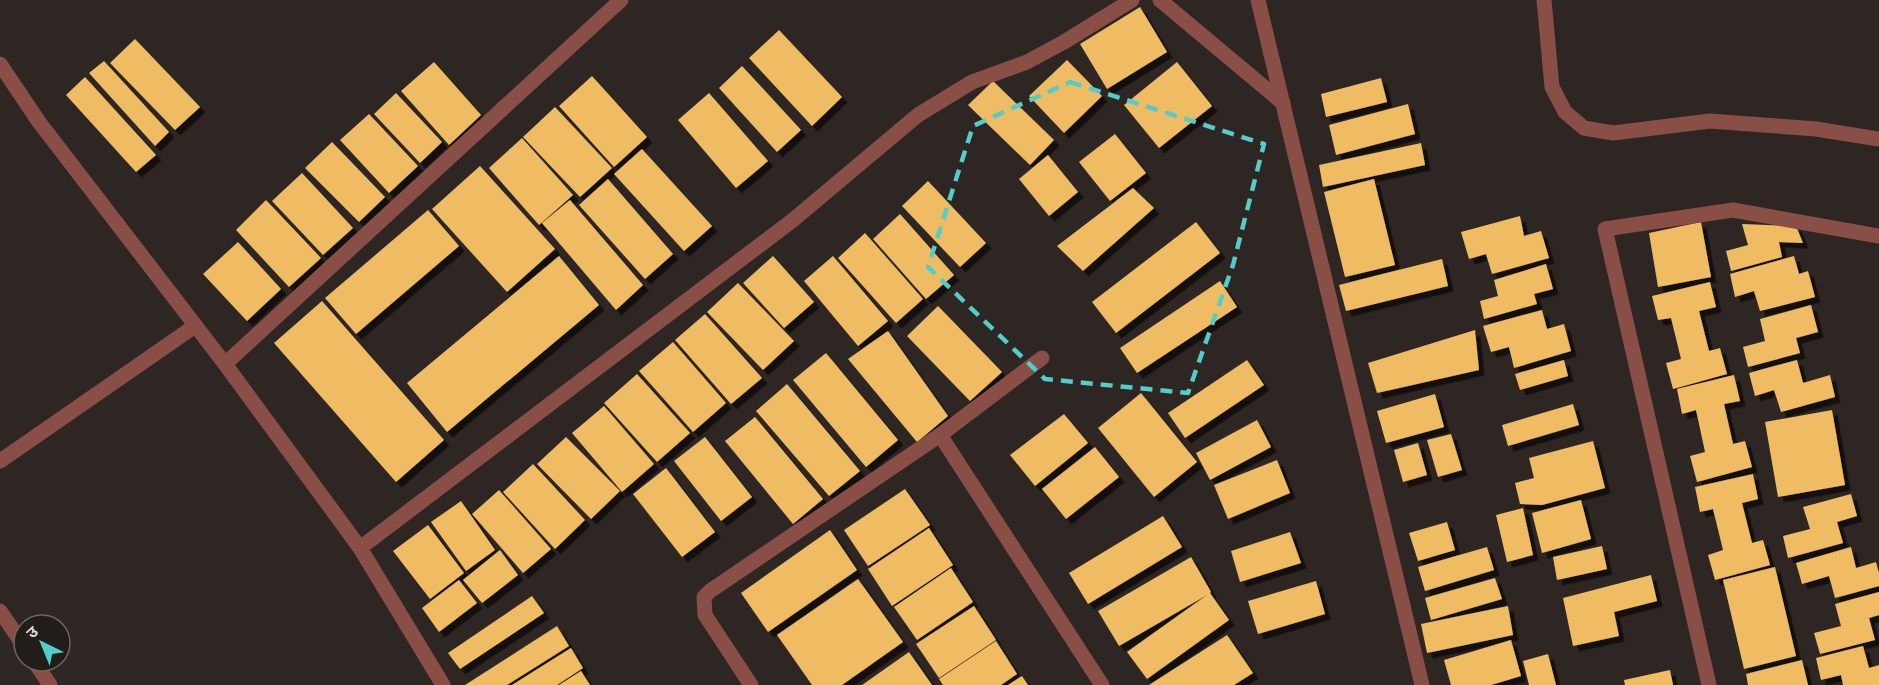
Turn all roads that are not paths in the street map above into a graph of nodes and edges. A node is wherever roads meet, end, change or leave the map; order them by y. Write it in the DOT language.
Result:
graph roads {
  1 [pos="621,0"];
  2 [pos="1132,0"];
  3 [pos="1160,0"];
  4 [pos="1544,0"];
  5 [pos="1262,2"];
  6 [pos="0,64"];
  7 [pos="1283,103"];
  8 [pos="1879,140"];
  9 [pos="1879,236"];
  10 [pos="195,326"];
  11 [pos="1042,358"];
  12 [pos="225,364"];
  13 [pos="940,435"];
  14 [pos="0,461"];
  15 [pos="360,548"];
  16 [pos="0,610"];
  17 [pos="12,628"];
  18 [pos="443,685"];
  19 [pos="751,685"];
  20 [pos="1102,685"];
  21 [pos="1422,685"];
  22 [pos="1709,685"];
  1 -- 12 [label="street"];
  2 -- 15 [label="street"];
  3 -- 7 [label="street"];
  4 -- 8 [label="street"];
  5 -- 7 [label="street"];
  6 -- 10 [label="street"];
  7 -- 21 [label="street"];
  9 -- 22 [label="street"];
  10 -- 12 [label="street"];
  10 -- 14 [label="street"];
  11 -- 13 [label="street"];
  12 -- 15 [label="street"];
  13 -- 19 [label="street"];
  13 -- 20 [label="street"];
  15 -- 18 [label="street"];
  16 -- 17 [label="street"];
}
